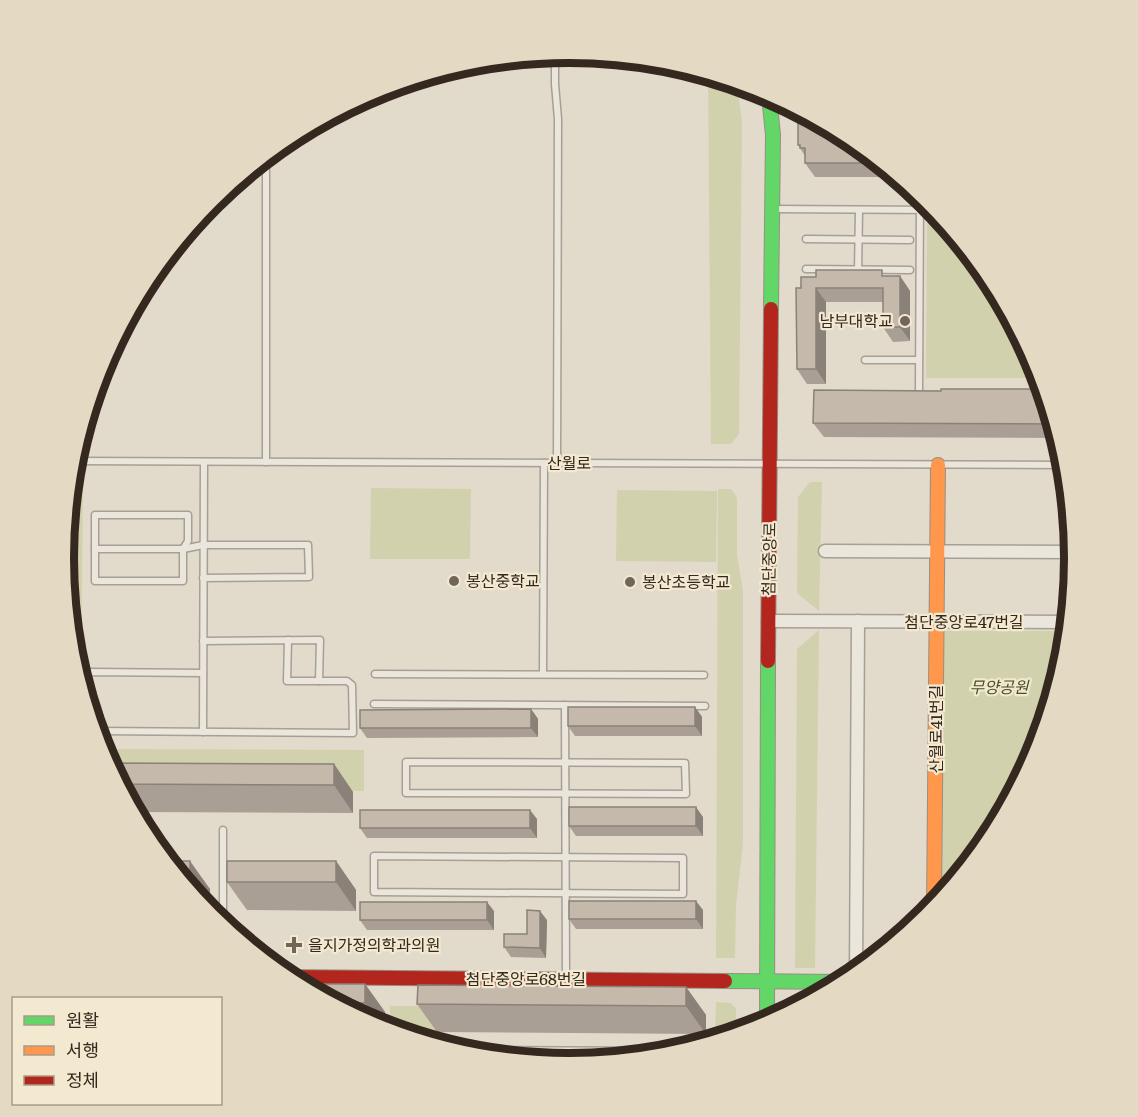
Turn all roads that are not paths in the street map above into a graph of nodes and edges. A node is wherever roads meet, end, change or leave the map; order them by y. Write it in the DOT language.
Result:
graph roads {
  1 [pos="555,63"];
  2 [pos="770,106"];
  3 [pos="266,166"];
  4 [pos="772,208"];
  5 [pos="859,210"];
  6 [pos="920,210"];
  7 [pos="806,239"];
  8 [pos="858,240"];
  9 [pos="910,240"];
  10 [pos="806,269"];
  11 [pos="858,270"];
  12 [pos="910,270"];
  13 [pos="858,280"];
  14 [pos="865,360"];
  15 [pos="919,360"];
  16 [pos="908,391"];
  17 [pos="919,391"];
  18 [pos="931,391"];
  19 [pos="83,461"];
  20 [pos="204,462"];
  21 [pos="267,462"];
  22 [pos="544,463"];
  23 [pos="557,463"];
  24 [pos="771,464"];
  25 [pos="938,465"];
  26 [pos="1055,465"];
  27 [pos="203,545"];
  28 [pos="95,549"];
  29 [pos="183,549"];
  30 [pos="825,551"];
  31 [pos="937,552"];
  32 [pos="1064,552"];
  33 [pos="203,578"];
  34 [pos="768,621"];
  35 [pos="858,621"];
  36 [pos="936,622"];
  37 [pos="1060,622"];
  38 [pos="288,640"];
  39 [pos="203,641"];
  40 [pos="203,674"];
  41 [pos="375,674"];
  42 [pos="543,674"];
  43 [pos="704,675"];
  44 [pos="88,677"];
  45 [pos="319,681"];
  46 [pos="374,704"];
  47 [pos="565,705"];
  48 [pos="705,706"];
  49 [pos="105,731"];
  50 [pos="203,732"];
  51 [pos="565,762"];
  52 [pos="565,793"];
  53 [pos="223,830"];
  54 [pos="566,857"];
  55 [pos="566,893"];
  56 [pos="934,893"];
  57 [pos="223,913"];
  58 [pos="855,963"];
  59 [pos="305,977"];
  60 [pos="566,979"];
  61 [pos="767,981"];
  62 [pos="826,982"];
  63 [pos="767,1012"];
  64 [pos="510,1051"];
  65 [pos="562,1051"];
  66 [pos="623,1051"];
  1 -- 23 [label="lane"];
  2 -- 4 [label="street, 첨단중앙로"];
  3 -- 21 [label="lane"];
  4 -- 5 [label="lane"];
  4 -- 24 [label="street, 첨단중앙로"];
  5 -- 6 [label="lane"];
  5 -- 8 [label="lane"];
  6 -- 15 [label="lane"];
  7 -- 8 [label="lane"];
  8 -- 9 [label="lane"];
  8 -- 11 [label="lane"];
  10 -- 11 [label="lane"];
  11 -- 12 [label="lane"];
  11 -- 13 [label="lane"];
  14 -- 15 [label="lane"];
  15 -- 17 [label="lane"];
  16 -- 17 [label="lane"];
  17 -- 18 [label="lane"];
  19 -- 20 [label="lane, 산월로"];
  20 -- 21 [label="lane, 산월로"];
  20 -- 27 [label="lane"];
  21 -- 22 [label="lane, 산월로"];
  22 -- 23 [label="lane, 산월로"];
  22 -- 42 [label="lane"];
  23 -- 24 [label="lane, 산월로"];
  24 -- 25 [label="lane, 산월로"];
  24 -- 34 [label="street, 첨단중앙로"];
  25 -- 26 [label="lane, 산월로"];
  25 -- 31 [label="street, 산월로41번길"];
  27 -- 29 [label="lane"];
  27 -- 33 [label="lane"];
  27 -- 33 [label="lane"];
  28 -- 29 [label="lane"];
  28 -- 29 [label="lane"];
  28 -- 29 [label="lane"];
  30 -- 31 [label="street"];
  31 -- 32 [label="street"];
  31 -- 36 [label="street, 산월로41번길"];
  33 -- 39 [label="lane"];
  34 -- 35 [label="street, 첨단중앙로47번길"];
  34 -- 61 [label="street, 첨단중앙로"];
  35 -- 36 [label="street, 첨단중앙로47번길"];
  35 -- 58 [label="street"];
  36 -- 37 [label="street, 첨단중앙로47번길"];
  36 -- 56 [label="street, 산월로41번길"];
  38 -- 39 [label="lane"];
  38 -- 45 [label="lane"];
  38 -- 45 [label="lane"];
  39 -- 40 [label="lane"];
  40 -- 44 [label="lane"];
  40 -- 50 [label="lane"];
  41 -- 42 [label="lane"];
  42 -- 43 [label="lane"];
  45 -- 50 [label="lane"];
  46 -- 47 [label="lane"];
  47 -- 48 [label="lane"];
  47 -- 51 [label="lane"];
  49 -- 50 [label="lane"];
  51 -- 52 [label="lane"];
  51 -- 52 [label="lane"];
  51 -- 52 [label="lane"];
  52 -- 54 [label="lane"];
  53 -- 57 [label="lane"];
  54 -- 55 [label="lane"];
  54 -- 55 [label="lane"];
  54 -- 55 [label="lane"];
  55 -- 60 [label="lane"];
  59 -- 60 [label="street, 첨단중앙로68번길"];
  60 -- 61 [label="street, 첨단중앙로68번길"];
  61 -- 62 [label="street, 첨단중앙로68번길"];
  61 -- 63 [label="street, 첨단중앙로"];
  64 -- 65 [label="lane"];
  65 -- 66 [label="lane"];
}
